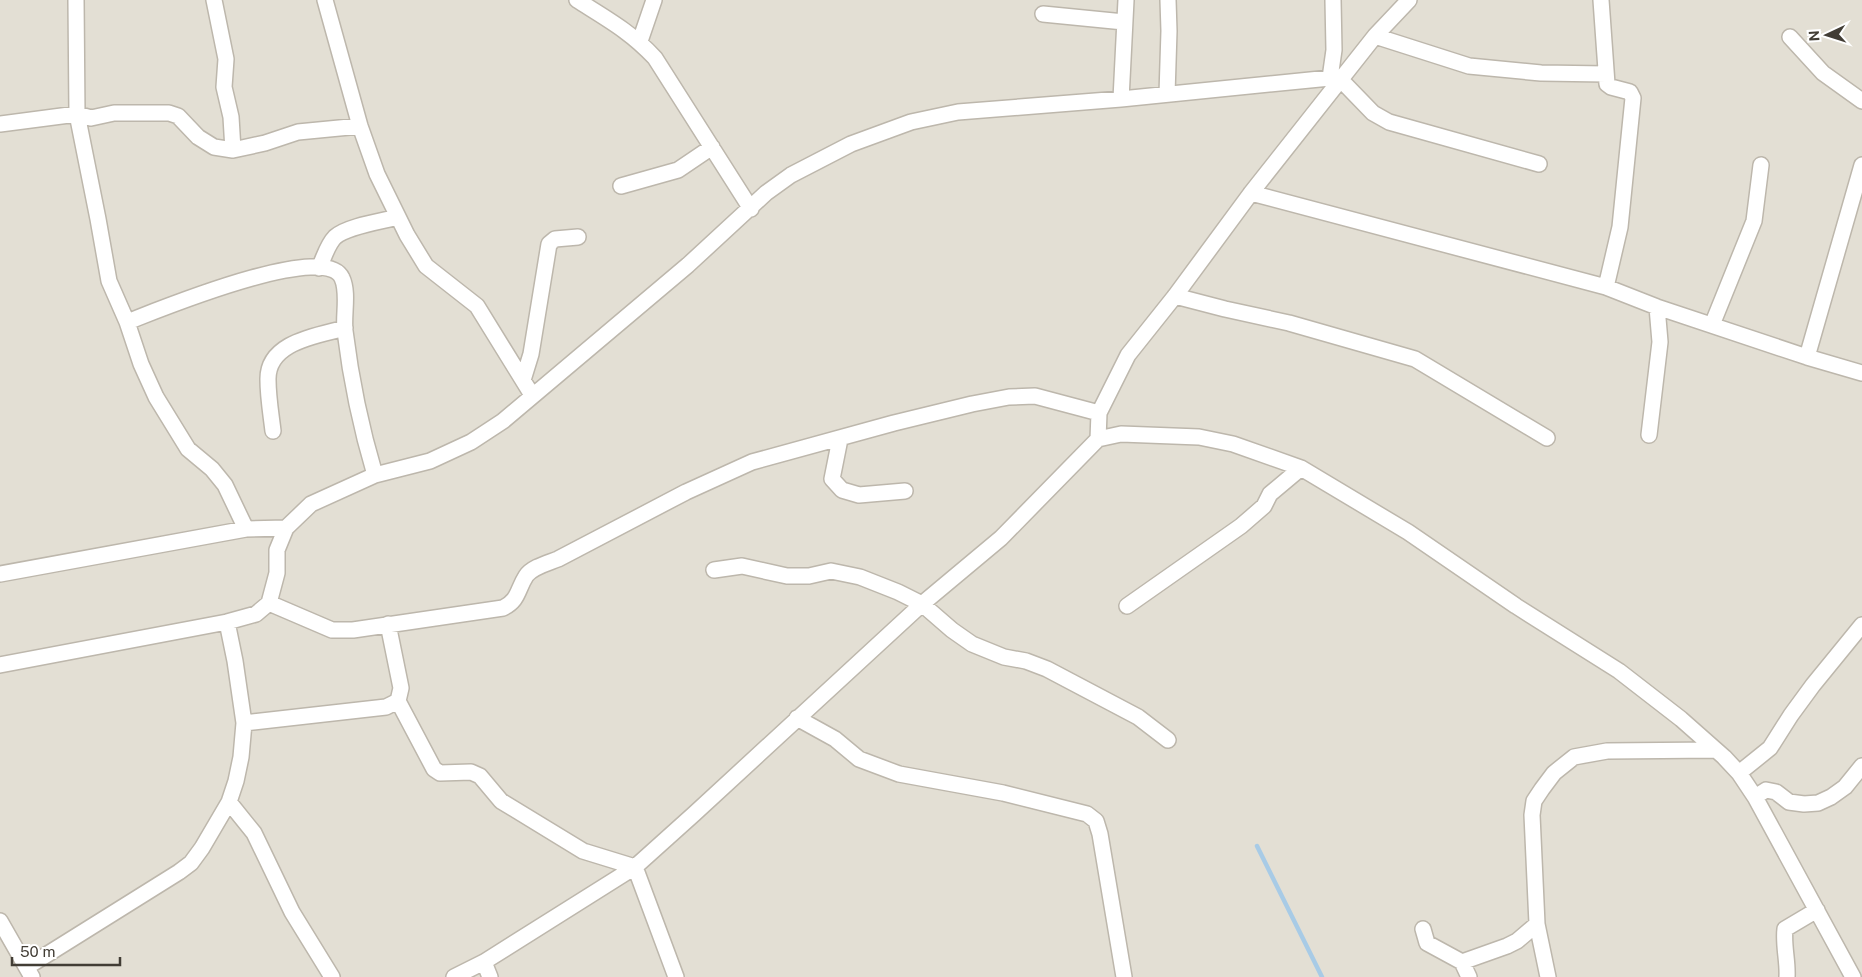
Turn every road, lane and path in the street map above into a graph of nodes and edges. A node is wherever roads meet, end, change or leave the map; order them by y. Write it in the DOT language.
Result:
graph roads {
  1 [pos="76,0"];
  2 [pos="214,0"];
  3 [pos="325,0"];
  4 [pos="577,0"];
  5 [pos="654,0"];
  6 [pos="1126,0"];
  7 [pos="1168,0"];
  8 [pos="1333,0"];
  9 [pos="1410,0"];
  10 [pos="1601,0"];
  11 [pos="1043,14"];
  12 [pos="1124,22"];
  13 [pos="1375,36"];
  14 [pos="1790,37"];
  15 [pos="640,41"];
  16 [pos="1606,74"];
  17 [pos="1335,79"];
  18 [pos="1167,94"];
  19 [pos="1121,99"];
  20 [pos="1862,101"];
  21 [pos="77,114"];
  22 [pos="0,124"];
  23 [pos="360,126"];
  24 [pos="712,147"];
  25 [pos="233,150"];
  26 [pos="1539,164"];
  27 [pos="1761,165"];
  28 [pos="1862,166"];
  29 [pos="621,186"];
  30 [pos="1251,193"];
  31 [pos="751,209"];
  32 [pos="398,217"];
  33 [pos="578,238"];
  34 [pos="319,268"];
  35 [pos="1606,287"];
  36 [pos="1175,296"];
  37 [pos="1657,307"];
  38 [pos="127,322"];
  39 [pos="1712,324"];
  40 [pos="345,328"];
  41 [pos="1807,358"];
  42 [pos="1862,373"];
  43 [pos="523,380"];
  44 [pos="532,395"];
  45 [pos="1099,413"];
  46 [pos="273,431"];
  47 [pos="1649,435"];
  48 [pos="1547,438"];
  49 [pos="840,439"];
  50 [pos="1098,439"];
  51 [pos="1301,468"];
  52 [pos="374,475"];
  53 [pos="905,491"];
  54 [pos="286,528"];
  55 [pos="246,529"];
  56 [pos="714,570"];
  57 [pos="0,574"];
  58 [pos="269,603"];
  59 [pos="922,604"];
  60 [pos="1127,606"];
  61 [pos="228,622"];
  62 [pos="388,624"];
  63 [pos="1862,625"];
  64 [pos="0,665"];
  65 [pos="398,701"];
  66 [pos="797,718"];
  67 [pos="244,723"];
  68 [pos="1168,740"];
  69 [pos="1716,750"];
  70 [pos="1862,766"];
  71 [pos="1739,773"];
  72 [pos="1755,797"];
  73 [pos="229,802"];
  74 [pos="634,867"];
  75 [pos="1817,910"];
  76 [pos="0,921"];
  77 [pos="1538,924"];
  78 [pos="1423,930"];
  79 [pos="484,962"];
  80 [pos="1462,962"];
  81 [pos="30,972"];
  82 [pos="332,977"];
  83 [pos="454,977"];
  84 [pos="490,977"];
  85 [pos="676,977"];
  86 [pos="1124,977"];
  87 [pos="1469,977"];
  88 [pos="1548,977"];
  89 [pos="1786,977"];
  90 [pos="1853,977"];
  1 -- 21 [label="street"];
  2 -- 25 [label="street"];
  3 -- 23 [label="street"];
  4 -- 15 [label="street"];
  5 -- 15 [label="street"];
  6 -- 12 [label="street"];
  7 -- 18 [label="street"];
  8 -- 17 [label="street"];
  9 -- 13 [label="street"];
  10 -- 16 [label="street"];
  11 -- 12 [label="street"];
  12 -- 19 [label="street"];
  13 -- 16 [label="street"];
  13 -- 17 [label="street"];
  14 -- 20 [label="street"];
  15 -- 24 [label="street"];
  16 -- 35 [label="street"];
  17 -- 18 [label="street"];
  17 -- 26 [label="street"];
  17 -- 30 [label="street"];
  18 -- 19 [label="street"];
  19 -- 31 [label="street"];
  21 -- 22 [label="street"];
  21 -- 25 [label="street"];
  21 -- 38 [label="street"];
  23 -- 25 [label="street"];
  23 -- 32 [label="street"];
  24 -- 29 [label="street"];
  24 -- 31 [label="street"];
  27 -- 39 [label="street"];
  28 -- 41 [label="street"];
  30 -- 35 [label="street"];
  30 -- 36 [label="street"];
  31 -- 44 [label="street"];
  32 -- 34 [label="street"];
  32 -- 43 [label="street"];
  33 -- 43 [label="street"];
  34 -- 38 [label="street"];
  34 -- 40 [label="street"];
  35 -- 37 [label="street"];
  36 -- 45 [label="street"];
  36 -- 48 [label="street"];
  37 -- 39 [label="street"];
  37 -- 47 [label="street"];
  38 -- 55 [label="street"];
  39 -- 41 [label="street"];
  40 -- 46 [label="street"];
  40 -- 52 [label="street"];
  41 -- 42 [label="street"];
  43 -- 44 [label="street"];
  44 -- 52 [label="street"];
  45 -- 49 [label="street"];
  45 -- 50 [label="street"];
  49 -- 53 [label="street"];
  49 -- 62 [label="street"];
  50 -- 51 [label="street"];
  50 -- 59 [label="street"];
  51 -- 60 [label="street"];
  51 -- 69 [label="street"];
  52 -- 54 [label="street"];
  54 -- 55 [label="street"];
  54 -- 58 [label="street"];
  55 -- 57 [label="street"];
  56 -- 59 [label="street"];
  58 -- 61 [label="street"];
  58 -- 62 [label="street"];
  59 -- 66 [label="street"];
  59 -- 68 [label="street"];
  61 -- 64 [label="street"];
  61 -- 67 [label="street"];
  62 -- 65 [label="street"];
  63 -- 71 [label="street"];
  65 -- 67 [label="street"];
  65 -- 74 [label="street"];
  66 -- 74 [label="street"];
  66 -- 86 [label="street"];
  67 -- 73 [label="street"];
  69 -- 71 [label="street"];
  69 -- 77 [label="street"];
  70 -- 72 [label="street"];
  71 -- 72 [label="street"];
  72 -- 75 [label="street"];
  73 -- 81 [label="street"];
  73 -- 82 [label="street"];
  74 -- 79 [label="street"];
  74 -- 85 [label="street"];
  75 -- 89 [label="street"];
  75 -- 90 [label="street"];
  76 -- 81 [label="street"];
  77 -- 80 [label="street"];
  77 -- 88 [label="street"];
  78 -- 80 [label="street"];
  79 -- 83 [label="street"];
  79 -- 84 [label="street"];
  80 -- 87 [label="street"];
}
